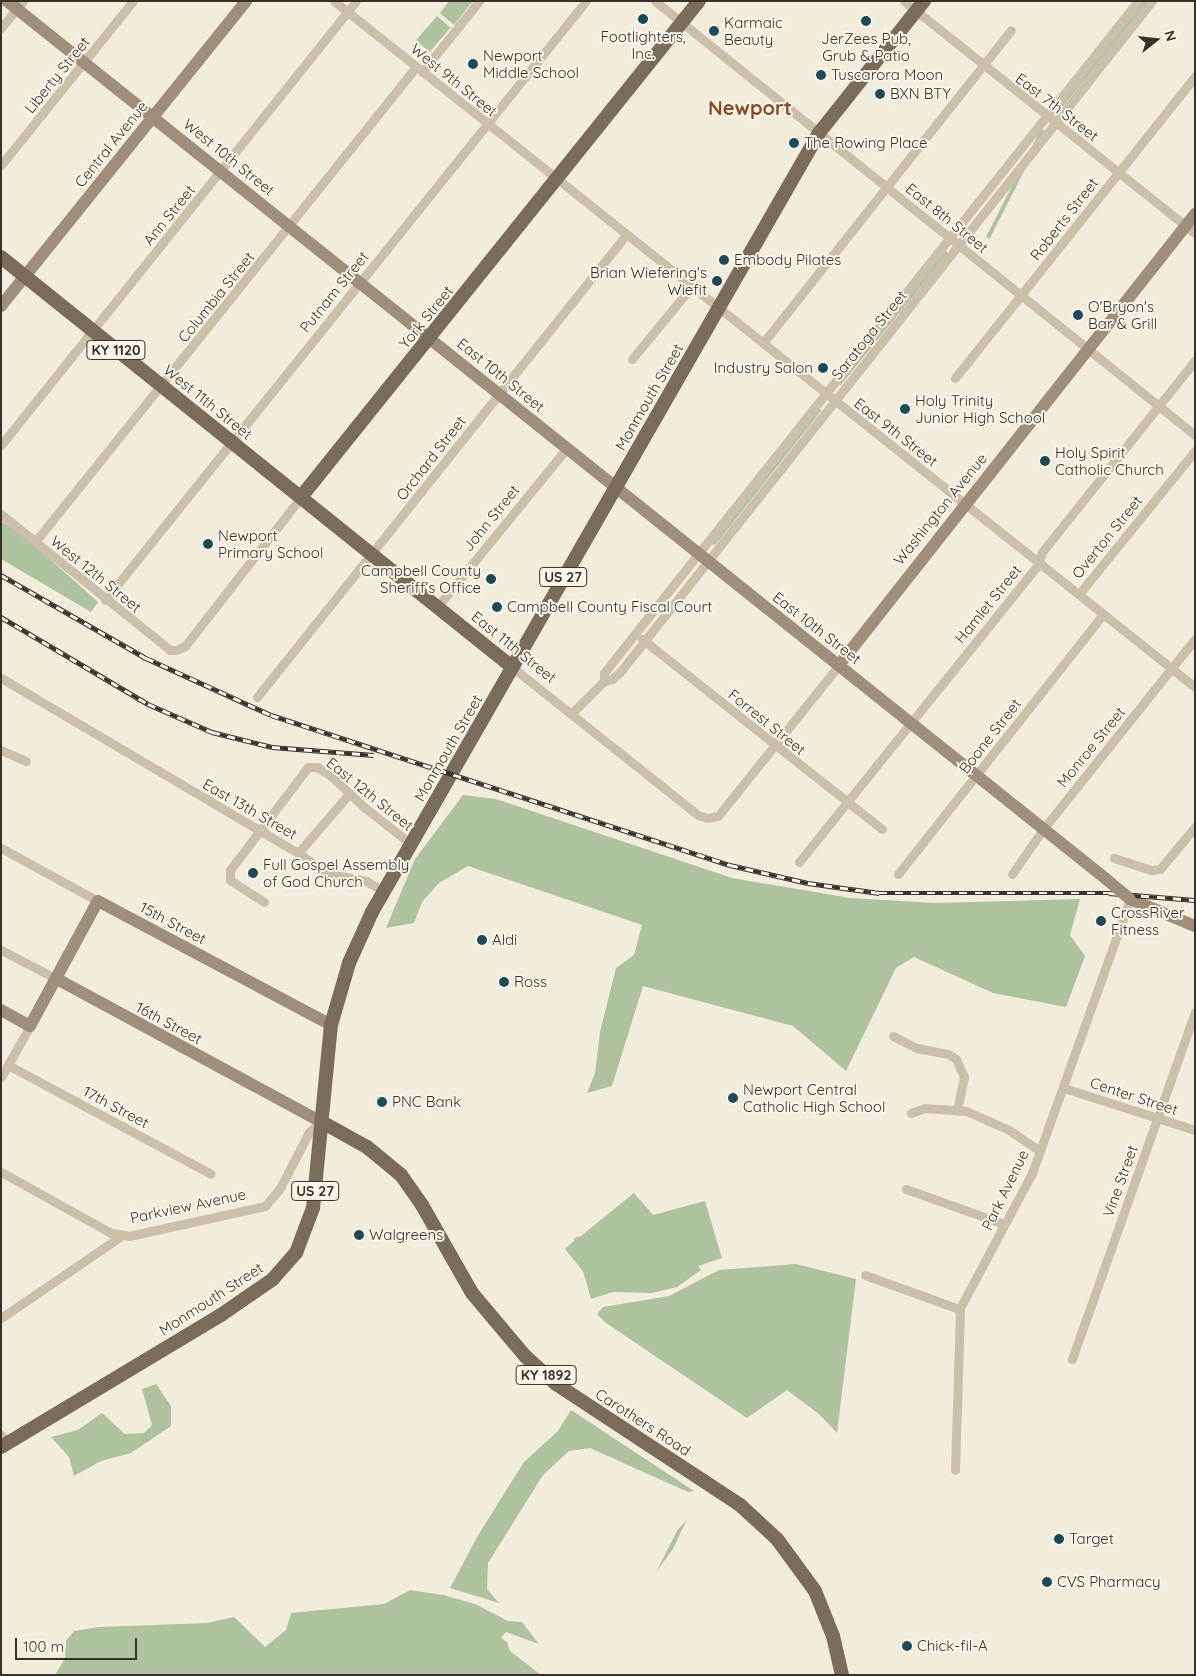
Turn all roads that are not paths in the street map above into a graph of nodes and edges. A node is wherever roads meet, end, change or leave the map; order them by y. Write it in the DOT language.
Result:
graph roads {
  1 [pos="133,1"];
  2 [pos="246,1"];
  3 [pos="334,1"];
  4 [pos="356,1"];
  5 [pos="479,1"];
  6 [pos="586,1"];
  7 [pos="655,1"];
  8 [pos="699,1"];
  9 [pos="904,1"];
  10 [pos="1138,1"];
  11 [pos="1152,1"];
  12 [pos="16,4"];
  13 [pos="920,6"];
  14 [pos="348,12"];
  15 [pos="682,23"];
  16 [pos="1,28"];
  17 [pos="1010,30"];
  18 [pos="84,63"];
  19 [pos="982,65"];
  20 [pos="419,70"];
  21 [pos="1195,76"];
  22 [pos="154,117"];
  23 [pos="1046,117"];
  24 [pos="487,124"];
  25 [pos="1056,124"];
  26 [pos="820,133"];
  27 [pos="1,165"];
  28 [pos="221,171"];
  29 [pos="1118,173"];
  30 [pos="557,180"];
  31 [pos="887,187"];
  32 [pos="1195,214"];
  33 [pos="289,227"];
  34 [pos="1190,229"];
  35 [pos="626,235"];
  36 [pos="949,238"];
  37 [pos="959,245"];
  38 [pos="1,257"];
  39 [pos="25,277"];
  40 [pos="359,283"];
  41 [pos="691,287"];
  42 [pos="1021,296"];
  43 [pos="1,306"];
  44 [pos="719,308"];
  45 [pos="93,331"];
  46 [pos="429,339"];
  47 [pos="763,343"];
  48 [pos="1089,351"];
  49 [pos="632,359"];
  50 [pos="1195,360"];
  51 [pos="955,378"];
  52 [pos="162,386"];
  53 [pos="825,393"];
  54 [pos="499,394"];
  55 [pos="835,400"];
  56 [pos="1159,406"];
  57 [pos="1195,435"];
  58 [pos="232,442"];
  59 [pos="1,445"];
  60 [pos="566,448"];
  61 [pos="1195,451"];
  62 [pos="614,488"];
  63 [pos="301,497"];
  64 [pos="964,504"];
  65 [pos="1,514"];
  66 [pos="36,542"];
  67 [pos="373,554"];
  68 [pos="702,558"];
  69 [pos="1039,563"];
  70 [pos="1079,594"];
  71 [pos="105,600"];
  72 [pos="438,606"];
  73 [pos="1103,614"];
  74 [pos="636,633"];
  75 [pos="1195,639"];
  76 [pos="645,641"];
  77 [pos="176,650"];
  78 [pos="839,665"];
  79 [pos="512,667"];
  80 [pos="1171,668"];
  81 [pos="1,678"];
  82 [pos="604,681"];
  83 [pos="1195,686"];
  84 [pos="258,697"];
  85 [pos="571,714"];
  86 [pos="910,723"];
  87 [pos="775,745"];
  88 [pos="1,750"];
  89 [pos="26,762"];
  90 [pos="976,776"];
  91 [pos="349,794"];
  92 [pos="847,803"];
  93 [pos="708,818"];
  94 [pos="1195,827"];
  95 [pos="1044,828"];
  96 [pos="882,829"];
  97 [pos="257,830"];
  98 [pos="411,844"];
  99 [pos="1,848"];
  100 [pos="298,853"];
  101 [pos="1114,858"];
  102 [pos="799,862"];
  103 [pos="898,874"];
  104 [pos="1012,874"];
  105 [pos="384,891"];
  106 [pos="1130,899"];
  107 [pos="98,901"];
  108 [pos="264,902"];
  109 [pos="1195,926"];
  110 [pos="1,950"];
  111 [pos="57,979"];
  112 [pos="1,1010"];
  113 [pos="1195,1012"];
  114 [pos="331,1025"];
  115 [pos="30,1026"];
  116 [pos="893,1036"];
  117 [pos="8,1065"];
  118 [pos="1,1077"];
  119 [pos="1064,1088"];
  120 [pos="957,1110"];
  121 [pos="910,1113"];
  122 [pos="1157,1118"];
  123 [pos="322,1122"];
  124 [pos="1195,1130"];
  125 [pos="1040,1151"];
  126 [pos="1,1172"];
  127 [pos="210,1174"];
  128 [pos="906,1189"];
  129 [pos="1004,1224"];
  130 [pos="121,1236"];
  131 [pos="865,1275"];
  132 [pos="959,1309"];
  133 [pos="1,1318"];
  134 [pos="1072,1359"];
  135 [pos="3,1442"];
  136 [pos="955,1470"];
  137 [pos="841,1668"];
  138 [pos="852,1675"];
  1 -- 18 [label="street, Liberty Street"];
  2 -- 22 [label="street, Central Avenue"];
  3 -- 14 [label="street, West 9th Street"];
  4 -- 14 [label="street, Ann Street"];
  5 -- 20 [label="street, Columbia Street"];
  6 -- 24 [label="street, Putnam Street"];
  7 -- 15 [label="street, East 8th Street"];
  8 -- 15 [label="main road, York Street"];
  9 -- 13 [label="street, East 7th Street"];
  10 -- 23 [label="street, Saratoga Street"];
  11 -- 25 [label="street, Saratoga Street"];
  12 -- 16 [label="street"];
  12 -- 18 [label="street, West 10th Street"];
  13 -- 19 [label="street, East 7th Street"];
  13 -- 26 [label="main road, Monmouth Street / US 27"];
  14 -- 20 [label="street, West 9th Street"];
  14 -- 28 [label="street, Ann Street"];
  15 -- 26 [label="street, East 8th Street"];
  15 -- 30 [label="main road, York Street"];
  17 -- 19 [label="street"];
  18 -- 22 [label="street, West 10th Street"];
  18 -- 27 [label="street, Liberty Street"];
  19 -- 23 [label="street, East 7th Street"];
  19 -- 31 [label="street"];
  20 -- 24 [label="street, West 9th Street"];
  20 -- 33 [label="street, Columbia Street"];
  21 -- 29 [label="street, Roberts Street"];
  22 -- 28 [label="street, West 10th Street"];
  22 -- 39 [label="street, Central Avenue"];
  23 -- 25 [label="street, East 7th Street"];
  23 -- 36 [label="street, Saratoga Street"];
  24 -- 30 [label="street, West 9th Street"];
  24 -- 40 [label="street, Putnam Street"];
  25 -- 29 [label="street, East 7th Street"];
  25 -- 37 [label="street, Saratoga Street"];
  26 -- 31 [label="street, East 8th Street"];
  26 -- 44 [label="main road, Monmouth Street / US 27"];
  28 -- 33 [label="street, West 10th Street"];
  28 -- 45 [label="street, Ann Street"];
  29 -- 34 [label="street, East 7th Street"];
  29 -- 42 [label="street, Roberts Street"];
  30 -- 35 [label="street, East 9th Street"];
  30 -- 46 [label="main road, York Street"];
  31 -- 36 [label="street, East 8th Street"];
  31 -- 47 [label="street"];
  32 -- 34 [label="street, Washington Avenue"];
  33 -- 40 [label="street, West 10th Street"];
  33 -- 52 [label="street, Columbia Street"];
  34 -- 48 [label="street, Washington Avenue"];
  35 -- 41 [label="street, East 9th Street"];
  35 -- 54 [label="street, Orchard Street"];
  36 -- 37 [label="street, East 8th Street"];
  36 -- 53 [label="street, Saratoga Street"];
  37 -- 42 [label="street, East 8th Street"];
  37 -- 55 [label="street, Saratoga Street"];
  38 -- 39 [label="main road, West 11th Street / KY 1120"];
  39 -- 43 [label="street, Central Avenue"];
  39 -- 45 [label="main road, West 11th Street / KY 1120"];
  40 -- 46 [label="street, West 10th Street"];
  40 -- 58 [label="street, Putnam Street"];
  41 -- 44 [label="street, East 9th Street"];
  41 -- 49 [label="street"];
  42 -- 48 [label="street, East 8th Street"];
  42 -- 51 [label="street, Roberts Street"];
  44 -- 47 [label="street, East 9th Street"];
  44 -- 62 [label="main road, Monmouth Street / US 27"];
  45 -- 52 [label="main road, West 11th Street / KY 1120"];
  45 -- 59 [label="street, Ann Street"];
  46 -- 54 [label="street, East 10th Street"];
  46 -- 63 [label="main road, York Street"];
  47 -- 53 [label="street, East 9th Street"];
  48 -- 56 [label="street, East 8th Street"];
  48 -- 64 [label="street, Washington Avenue"];
  50 -- 56 [label="street, Hamlet Street"];
  52 -- 58 [label="main road, West 11th Street / KY 1120"];
  52 -- 66 [label="street, Columbia Street"];
  53 -- 55 [label="street, East 9th Street"];
  53 -- 68 [label="street, Saratoga Street"];
  54 -- 60 [label="street, East 10th Street"];
  54 -- 67 [label="street, Orchard Street"];
  55 -- 64 [label="street, East 9th Street"];
  55 -- 68 [label="street, Saratoga Street"];
  56 -- 57 [label="street, East 8th Street"];
  56 -- 69 [label="street, Hamlet Street"];
  58 -- 63 [label="main road, West 11th Street / KY 1120"];
  58 -- 71 [label="street, Putnam Street"];
  60 -- 62 [label="street, East 10th Street"];
  60 -- 72 [label="street, John Street"];
  61 -- 70 [label="street, Overton Street"];
  62 -- 68 [label="street, East 10th Street"];
  62 -- 79 [label="main road, Monmouth Street / US 27"];
  63 -- 67 [label="main road, East 11th Street"];
  63 -- 77 [label="street, York Street"];
  64 -- 69 [label="street, East 9th Street"];
  64 -- 78 [label="street, Washington Avenue"];
  65 -- 66 [label="street, West 12th Street"];
  66 -- 71 [label="street, West 12th Street"];
  67 -- 72 [label="main road, East 11th Street"];
  67 -- 84 [label="street, Orchard Street"];
  68 -- 74 [label="street, Saratoga Street"];
  68 -- 76 [label="street, Saratoga Street"];
  68 -- 78 [label="street, East 10th Street"];
  69 -- 70 [label="street, East 9th Street"];
  69 -- 86 [label="street, Hamlet Street"];
  70 -- 73 [label="street, East 9th Street"];
  71 -- 77 [label="street, West 12th Street"];
  72 -- 79 [label="main road, East 11th Street"];
  73 -- 80 [label="street, East 9th Street"];
  73 -- 90 [label="street, Boone Street"];
  74 -- 76 [label="street, Forrest Street"];
  74 -- 82 [label="street, Saratoga Street"];
  75 -- 80 [label="street, Monroe Street"];
  76 -- 82 [label="street, Saratoga Street"];
  76 -- 87 [label="street, Forrest Street"];
  78 -- 86 [label="street, East 10th Street"];
  78 -- 87 [label="street, Washington Avenue"];
  79 -- 85 [label="street, East 11th Street"];
  79 -- 98 [label="main road, Monmouth Street / US 27"];
  80 -- 83 [label="street, East 9th Street"];
  80 -- 95 [label="street, Monroe Street"];
  81 -- 97 [label="street, East 13th Street"];
  82 -- 85 [label="street, Saratoga Street"];
  85 -- 93 [label="street, East 11th Street"];
  86 -- 90 [label="street, East 10th Street"];
  86 -- 92 [label="street, Hamlet Street"];
  87 -- 92 [label="street, Forrest Street"];
  87 -- 93 [label="street, Washington Avenue"];
  88 -- 89 [label="street"];
  90 -- 95 [label="street, East 10th Street"];
  90 -- 103 [label="street, Boone Street"];
  91 -- 97 [label="street, East 12th Street"];
  91 -- 98 [label="street, East 12th Street"];
  91 -- 100 [label="street"];
  92 -- 96 [label="street, Forrest Street"];
  92 -- 102 [label="street, Hamlet Street"];
  94 -- 101 [label="street"];
  95 -- 104 [label="street, Monroe Street"];
  95 -- 106 [label="street, East 10th Street, bridge"];
  97 -- 100 [label="street, East 13th Street"];
  97 -- 108 [label="street"];
  98 -- 105 [label="main road, Monmouth Street / US 27"];
  99 -- 107 [label="street, 15th Street"];
  100 -- 105 [label="street, East 13th Street"];
  105 -- 114 [label="main road, Monmouth Street / US 27"];
  106 -- 109 [label="street, East 10th Street"];
  106 -- 119 [label="street, Park Avenue"];
  107 -- 111 [label="street"];
  107 -- 114 [label="street, 15th Street"];
  110 -- 111 [label="street, 16th Street"];
  111 -- 115 [label="street"];
  111 -- 123 [label="street, 16th Street"];
  112 -- 115 [label="street"];
  113 -- 122 [label="street, Vine Street"];
  114 -- 123 [label="main road, Monmouth Street / US 27"];
  115 -- 117 [label="street"];
  116 -- 120 [label="street"];
  117 -- 118 [label="street"];
  117 -- 127 [label="street, 17th Street"];
  119 -- 122 [label="street, Center Street"];
  119 -- 125 [label="street, Park Avenue"];
  120 -- 121 [label="street"];
  120 -- 125 [label="street"];
  122 -- 124 [label="street, Center Street"];
  122 -- 134 [label="street, Vine Street"];
  123 -- 130 [label="street, Parkview Avenue"];
  123 -- 135 [label="main road, Monmouth Street / US 27"];
  123 -- 137 [label="main road, Carothers Road / KY 1892"];
  125 -- 129 [label="street, Park Avenue"];
  126 -- 130 [label="street, Parkview Avenue"];
  128 -- 129 [label="street"];
  129 -- 132 [label="street, Park Avenue"];
  130 -- 133 [label="street"];
  131 -- 132 [label="street"];
  132 -- 136 [label="street, Park Avenue"];
  137 -- 138 [label="main road"];
}
